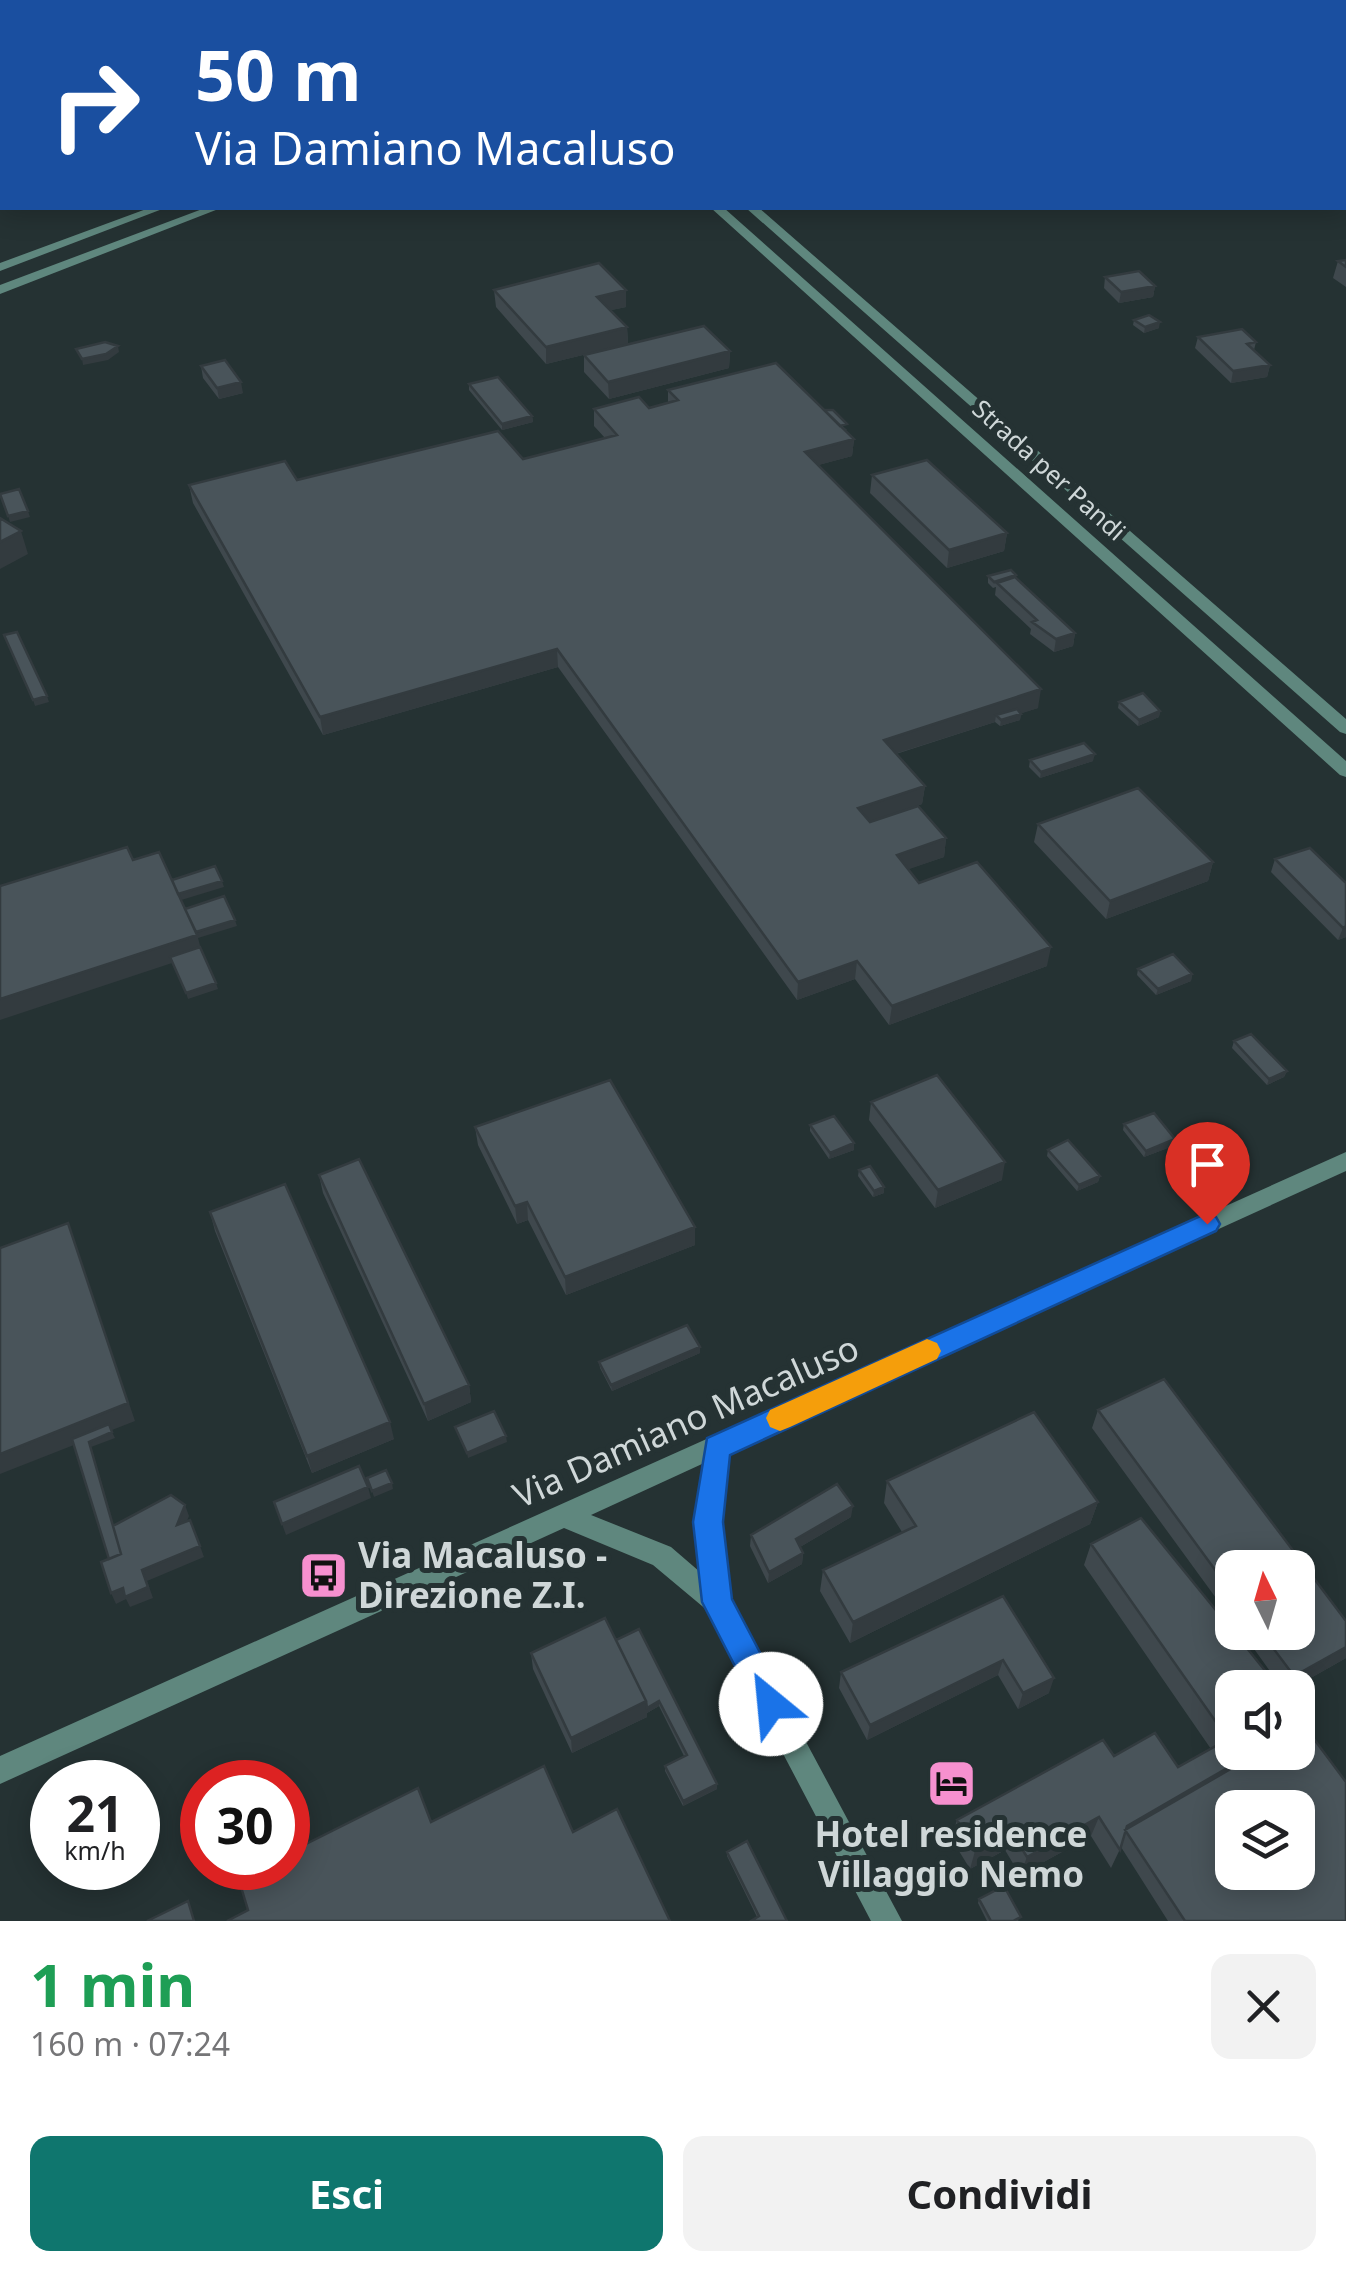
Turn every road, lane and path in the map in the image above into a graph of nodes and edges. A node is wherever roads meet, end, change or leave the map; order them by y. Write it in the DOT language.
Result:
graph roads {
  1 [pos="154,210"];
  2 [pos="210,210"];
  3 [pos="719,210"];
  4 [pos="754,210"];
  5 [pos="0,268"];
  6 [pos="0,290"];
  7 [pos="1346,728"];
  8 [pos="1346,771"];
  9 [pos="1346,1161"];
  10 [pos="717,1447"];
  11 [pos="565,1516"];
  12 [pos="717,1602"];
  13 [pos="0,1770"];
  14 [pos="887,1921"];
  1 -- 5 [label="street"];
  2 -- 6 [label="street"];
  3 -- 8 [label="street, Strada per Pandi"];
  4 -- 7 [label="street, Strada per Pandi"];
  9 -- 10 [label="street, Via Damiano Macaluso"];
  10 -- 11 [label="street, Via Damiano Macaluso"];
  10 -- 12 [label="street"];
  11 -- 12 [label="street"];
  11 -- 13 [label="street, Via Damiano Macaluso"];
  12 -- 14 [label="street"];
}
